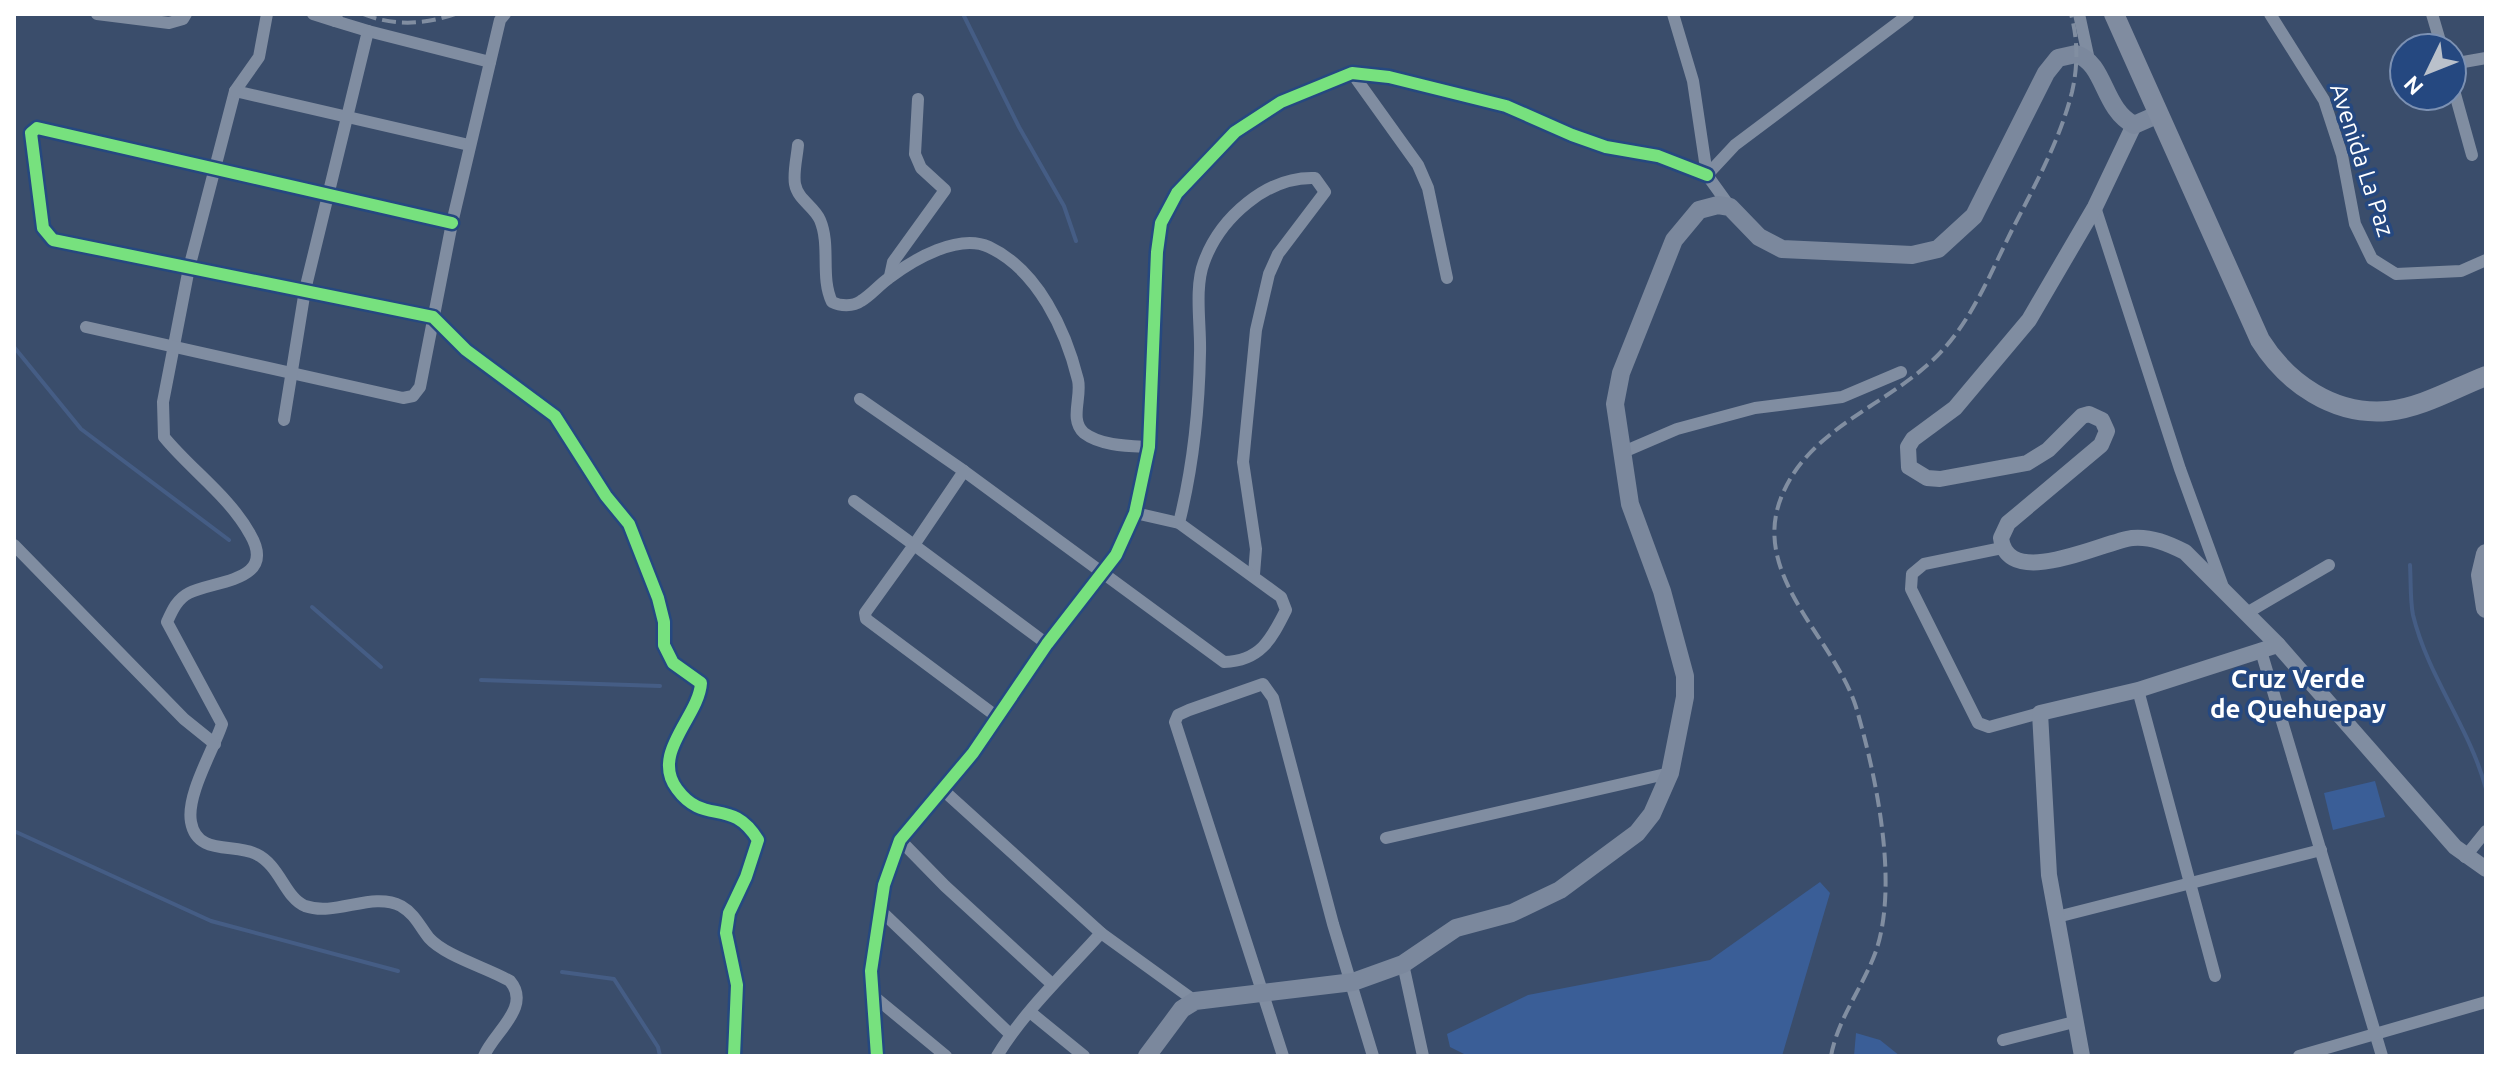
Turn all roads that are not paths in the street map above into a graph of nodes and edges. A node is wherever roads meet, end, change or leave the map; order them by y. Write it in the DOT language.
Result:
graph roads {
  1 [pos="97,14"];
  2 [pos="186,14"];
  3 [pos="267,14"];
  4 [pos="313,14"];
  5 [pos="505,14"];
  6 [pos="516,14"];
  7 [pos="1673,14"];
  8 [pos="2079,14"];
  9 [pos="2114,14"];
  10 [pos="2270,14"];
  11 [pos="1908,15"];
  12 [pos="336,17"];
  13 [pos="368,31"];
  14 [pos="496,33"];
  15 [pos="2089,60"];
  16 [pos="490,62"];
  17 [pos="1352,73"];
  18 [pos="235,91"];
  19 [pos="918,99"];
  20 [pos="2460,112"];
  21 [pos="2159,114"];
  22 [pos="345,117"];
  23 [pos="2134,125"];
  24 [pos="469,145"];
  25 [pos="798,145"];
  26 [pos="2472,155"];
  27 [pos="218,167"];
  28 [pos="1707,175"];
  29 [pos="327,195"];
  30 [pos="1730,207"];
  31 [pos="2095,207"];
  32 [pos="452,223"];
  33 [pos="2486,260"];
  34 [pos="189,268"];
  35 [pos="890,276"];
  36 [pos="1447,278"];
  37 [pos="305,290"];
  38 [pos="433,317"];
  39 [pos="86,327"];
  40 [pos="173,346"];
  41 [pos="289,372"];
  42 [pos="1901,372"];
  43 [pos="2486,376"];
  44 [pos="860,399"];
  45 [pos="284,420"];
  46 [pos="1149,447"];
  47 [pos="1621,453"];
  48 [pos="964,471"];
  49 [pos="854,501"];
  50 [pos="1135,513"];
  51 [pos="1179,523"];
  52 [pos="14,545"];
  53 [pos="914,545"];
  54 [pos="2002,548"];
  55 [pos="2486,554"];
  56 [pos="2329,565"];
  57 [pos="1103,573"];
  58 [pos="1254,574"];
  59 [pos="2226,594"];
  60 [pos="2486,608"];
  61 [pos="2245,614"];
  62 [pos="1047,644"];
  63 [pos="2269,648"];
  64 [pos="2138,690"];
  65 [pos="2040,713"];
  66 [pos="996,716"];
  67 [pos="215,744"];
  68 [pos="1670,773"];
  69 [pos="943,790"];
  70 [pos="2486,831"];
  71 [pos="1386,838"];
  72 [pos="900,840"];
  73 [pos="2321,850"];
  74 [pos="2465,857"];
  75 [pos="2486,869"];
  76 [pos="2190,885"];
  77 [pos="880,910"];
  78 [pos="2057,917"];
  79 [pos="1101,933"];
  80 [pos="1403,964"];
  81 [pos="2215,976"];
  82 [pos="1353,982"];
  83 [pos="1052,984"];
  84 [pos="1264,993"];
  85 [pos="871,994"];
  86 [pos="1195,1001"];
  87 [pos="2486,1002"];
  88 [pos="1030,1012"];
  89 [pos="2074,1022"];
  90 [pos="1010,1034"];
  91 [pos="2376,1034"];
  92 [pos="2003,1040"];
  93 [pos="484,1056"];
  94 [pos="734,1056"];
  95 [pos="877,1056"];
  96 [pos="946,1056"];
  97 [pos="997,1056"];
  98 [pos="1084,1056"];
  99 [pos="1147,1056"];
  100 [pos="1283,1056"];
  101 [pos="1373,1056"];
  102 [pos="1423,1056"];
  103 [pos="2082,1056"];
  104 [pos="2299,1056"];
  105 [pos="2382,1056"];
  1 -- 2 [label="street"];
  3 -- 18 [label="street"];
  4 -- 12 [label="street"];
  5 -- 14 [label="street"];
  6 -- 14 [label="street"];
  7 -- 28 [label="street"];
  8 -- 15 [label="street"];
  9 -- 21 [label="highway"];
  10 -- 33 [label="street, Avenida La Paz"];
  11 -- 28 [label="street"];
  12 -- 13 [label="street"];
  13 -- 16 [label="street"];
  13 -- 22 [label="street"];
  14 -- 16 [label="street"];
  15 -- 23 [label="main road"];
  15 -- 30 [label="main road"];
  16 -- 24 [label="street"];
  17 -- 28 [label="street"];
  17 -- 36 [label="street"];
  17 -- 46 [label="street"];
  18 -- 22 [label="street"];
  18 -- 27 [label="street"];
  19 -- 35 [label="street"];
  20 -- 26 [label="street"];
  21 -- 23 [label="main road"];
  21 -- 43 [label="highway"];
  22 -- 24 [label="street"];
  22 -- 29 [label="street"];
  23 -- 31 [label="street"];
  24 -- 32 [label="street"];
  25 -- 35 [label="street"];
  27 -- 29 [label="street"];
  27 -- 34 [label="street"];
  27 -- 34 [label="street"];
  28 -- 30 [label="street"];
  29 -- 32 [label="street"];
  29 -- 37 [label="street"];
  30 -- 47 [label="main road"];
  31 -- 54 [label="street"];
  31 -- 59 [label="street"];
  32 -- 38 [label="street"];
  34 -- 37 [label="street"];
  34 -- 40 [label="street"];
  35 -- 46 [label="street"];
  37 -- 38 [label="street"];
  37 -- 41 [label="street"];
  38 -- 41 [label="street"];
  38 -- 94 [label="street"];
  39 -- 40 [label="street"];
  40 -- 41 [label="street"];
  40 -- 67 [label="street"];
  41 -- 45 [label="street"];
  42 -- 47 [label="street"];
  44 -- 48 [label="street"];
  46 -- 50 [label="street"];
  47 -- 68 [label="main road"];
  48 -- 53 [label="street"];
  48 -- 57 [label="street"];
  49 -- 53 [label="street"];
  50 -- 51 [label="street"];
  50 -- 57 [label="street"];
  51 -- 58 [label="street"];
  51 -- 58 [label="street"];
  52 -- 67 [label="street"];
  53 -- 62 [label="street"];
  53 -- 66 [label="street"];
  54 -- 59 [label="street"];
  54 -- 65 [label="street"];
  55 -- 60 [label="highway"];
  56 -- 61 [label="street"];
  57 -- 58 [label="street"];
  57 -- 62 [label="street"];
  59 -- 61 [label="street"];
  61 -- 63 [label="street"];
  62 -- 66 [label="street"];
  63 -- 64 [label="street"];
  63 -- 73 [label="street"];
  63 -- 74 [label="street"];
  64 -- 65 [label="street"];
  64 -- 76 [label="street"];
  65 -- 78 [label="street"];
  66 -- 69 [label="street"];
  67 -- 93 [label="street"];
  68 -- 71 [label="street"];
  68 -- 80 [label="main road"];
  69 -- 72 [label="street"];
  69 -- 79 [label="street"];
  70 -- 74 [label="street"];
  72 -- 77 [label="street"];
  72 -- 83 [label="street"];
  73 -- 76 [label="street"];
  73 -- 91 [label="street"];
  74 -- 75 [label="street"];
  76 -- 78 [label="street"];
  76 -- 81 [label="street"];
  77 -- 85 [label="street"];
  77 -- 90 [label="street"];
  78 -- 89 [label="street"];
  79 -- 83 [label="street"];
  79 -- 86 [label="street"];
  80 -- 82 [label="main road"];
  80 -- 102 [label="street"];
  82 -- 84 [label="main road"];
  82 -- 84 [label="street"];
  82 -- 101 [label="street"];
  83 -- 88 [label="street"];
  84 -- 86 [label="main road"];
  84 -- 100 [label="street"];
  85 -- 95 [label="street"];
  85 -- 96 [label="street"];
  86 -- 99 [label="main road"];
  87 -- 91 [label="street"];
  88 -- 90 [label="street"];
  88 -- 98 [label="street"];
  89 -- 92 [label="street"];
  89 -- 103 [label="street"];
  90 -- 97 [label="street"];
  91 -- 104 [label="street"];
  91 -- 105 [label="street"];
}
